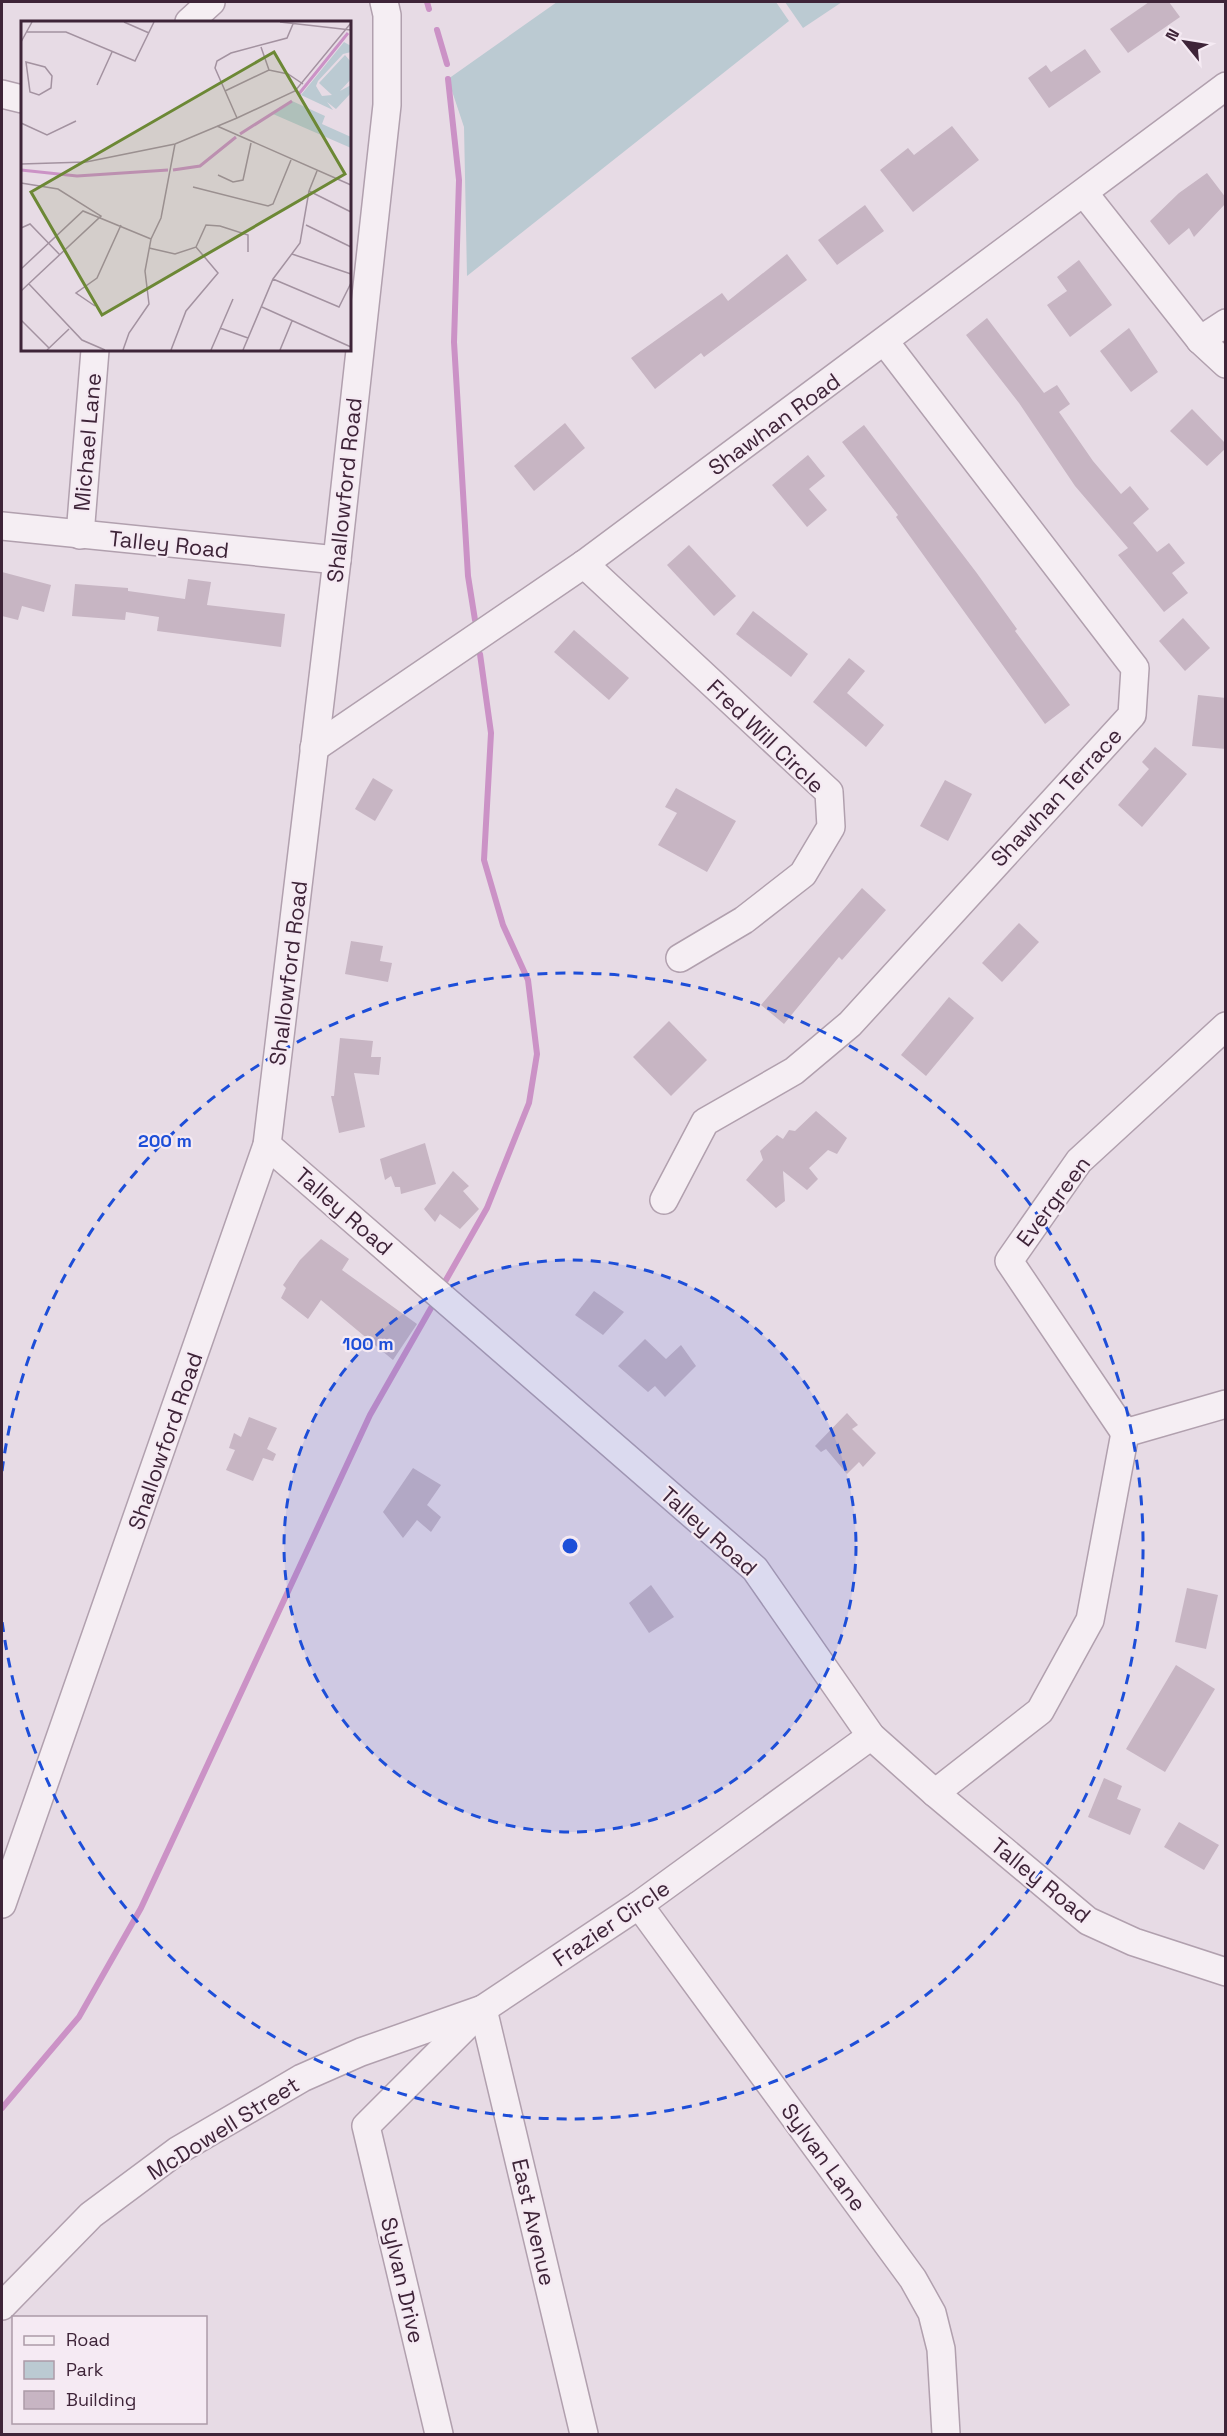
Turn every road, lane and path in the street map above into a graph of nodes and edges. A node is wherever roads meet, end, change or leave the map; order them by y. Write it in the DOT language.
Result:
graph roads {
  1 [pos="211,2"];
  2 [pos="384,2"];
  3 [pos="190,21"];
  4 [pos="1226,86"];
  5 [pos="2,94"];
  6 [pos="21,99"];
  7 [pos="1084,193"];
  8 [pos="1226,323"];
  9 [pos="1200,340"];
  10 [pos="885,342"];
  11 [pos="95,351"];
  12 [pos="1226,364"];
  13 [pos="2,525"];
  14 [pos="80,536"];
  15 [pos="337,561"];
  16 [pos="584,564"];
  17 [pos="314,748"];
  18 [pos="680,958"];
  19 [pos="1226,1026"];
  20 [pos="267,1145"];
  21 [pos="664,1200"];
  22 [pos="1226,1404"];
  23 [pos="1125,1432"];
  24 [pos="871,1736"];
  25 [pos="935,1793"];
  26 [pos="2,1904"];
  27 [pos="639,1905"];
  28 [pos="1226,1972"];
  29 [pos="483,2009"];
  30 [pos="366,2126"];
  31 [pos="2,2306"];
  32 [pos="439,2434"];
  33 [pos="585,2434"];
  34 [pos="946,2434"];
  1 -- 3 [label="street"];
  2 -- 15 [label="street, Shallowford Road"];
  4 -- 7 [label="street, Shawhan Road"];
  5 -- 6 [label="street"];
  7 -- 9 [label="street"];
  7 -- 10 [label="street, Shawhan Road"];
  8 -- 9 [label="street"];
  9 -- 12 [label="street"];
  10 -- 16 [label="street, Shawhan Road"];
  10 -- 21 [label="street, Shawhan Terrace"];
  11 -- 14 [label="street, Michael Lane"];
  13 -- 14 [label="street, Talley Road"];
  14 -- 15 [label="street, Talley Road"];
  15 -- 17 [label="street, Shallowford Road"];
  16 -- 17 [label="street, Shawhan Road"];
  16 -- 18 [label="street, Fred Will Circle"];
  17 -- 20 [label="street, Shallowford Road"];
  19 -- 23 [label="street, Evergreen"];
  20 -- 24 [label="street, Talley Road"];
  20 -- 26 [label="street, Shallowford Road"];
  22 -- 23 [label="street"];
  23 -- 25 [label="street"];
  24 -- 25 [label="street, Talley Road"];
  24 -- 27 [label="street, Frazier Circle"];
  25 -- 28 [label="street, Talley Road"];
  27 -- 29 [label="street, Frazier Circle"];
  27 -- 34 [label="street, Sylvan Lane"];
  29 -- 30 [label="street, Frazier Circle"];
  29 -- 31 [label="street, McDowell Street"];
  29 -- 33 [label="street, East Avenue"];
  30 -- 32 [label="street, Sylvan Drive"];
}
